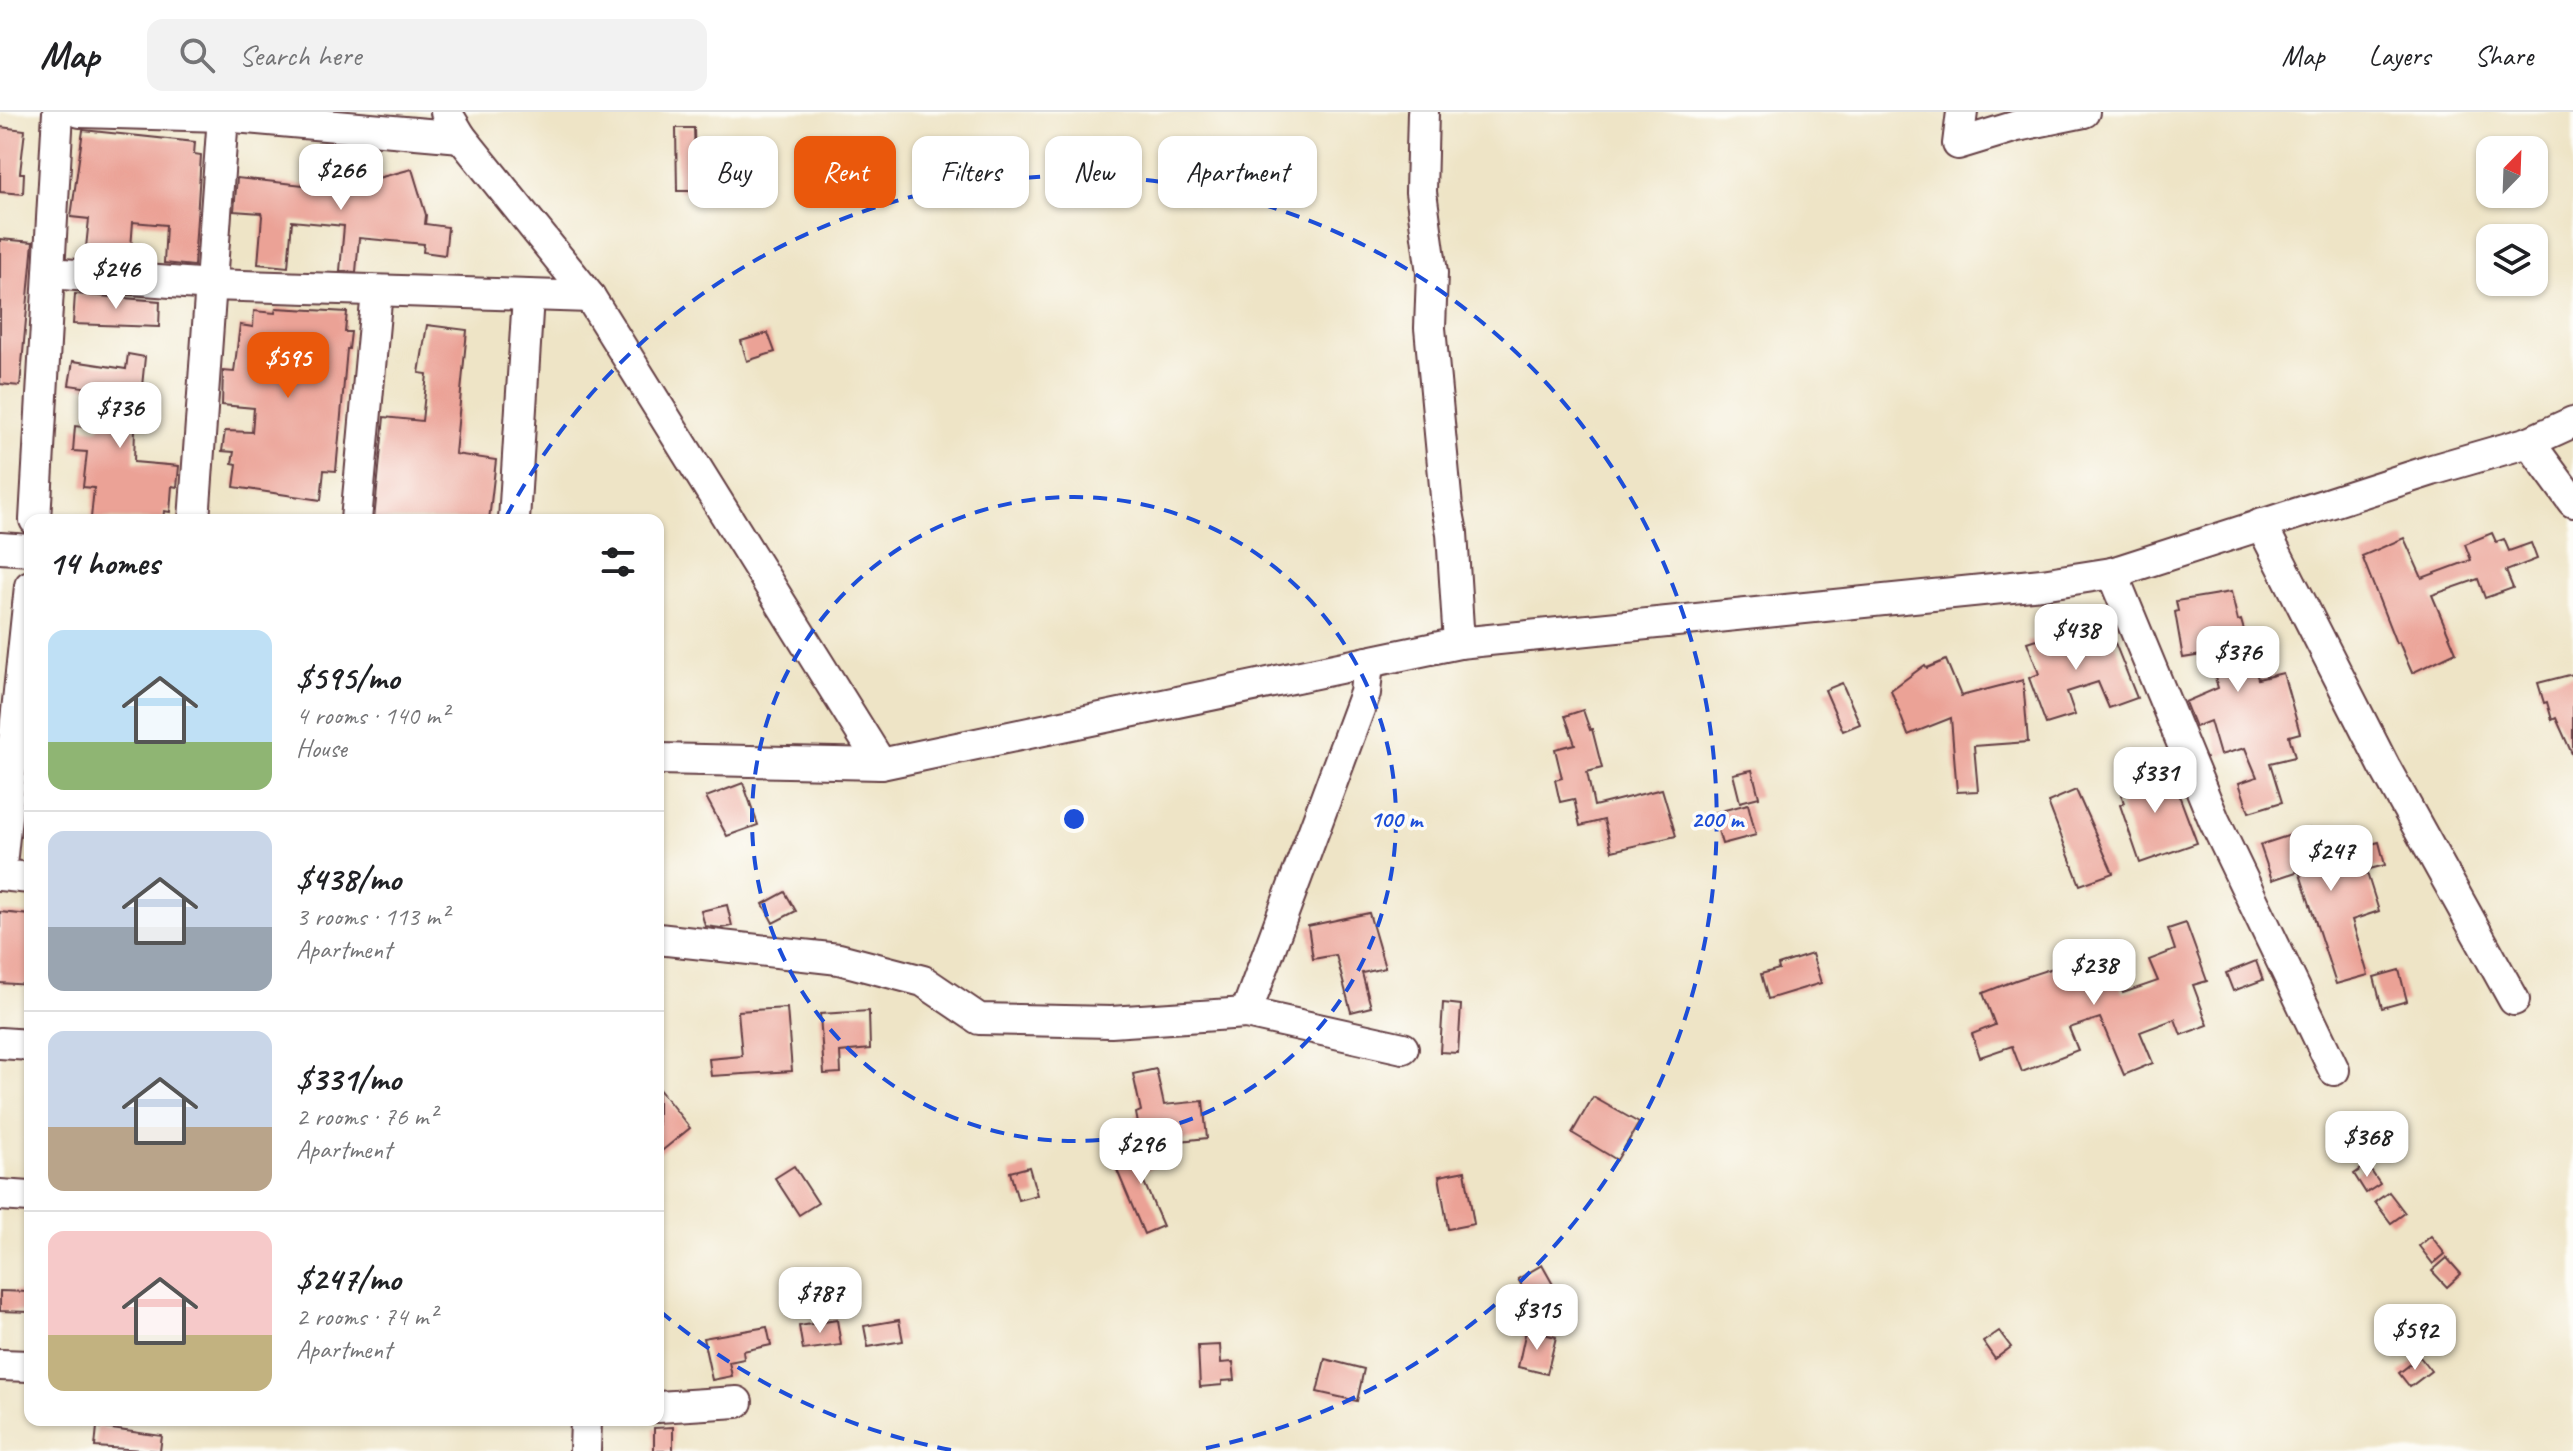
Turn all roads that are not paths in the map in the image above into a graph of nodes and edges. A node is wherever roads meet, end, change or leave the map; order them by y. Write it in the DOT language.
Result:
graph roads {
  1 [pos="58,112"];
  2 [pos="80,112"];
  3 [pos="1423,112"];
  4 [pos="1962,112"];
  5 [pos="2084,112"];
  6 [pos="223,116"];
  7 [pos="454,124"];
  8 [pos="49,273"];
  9 [pos="212,285"];
  10 [pos="377,291"];
  11 [pos="528,296"];
  12 [pos="590,297"];
  13 [pos="2573,422"];
  14 [pos="2529,442"];
  15 [pos="2573,502"];
  16 [pos="35,514"];
  17 [pos="194,514"];
  18 [pos="357,514"];
  19 [pos="514,514"];
  20 [pos="2261,524"];
  21 [pos="0,548"];
  22 [pos="24,550"];
  23 [pos="2112,573"];
  24 [pos="24,638"];
  25 [pos="1459,643"];
  26 [pos="1368,662"];
  27 [pos="15,716"];
  28 [pos="664,759"];
  29 [pos="881,764"];
  30 [pos="0,875"];
  31 [pos="24,877"];
  32 [pos="664,940"];
  33 [pos="2514,1000"];
  34 [pos="1246,1013"];
  35 [pos="0,1043"];
  36 [pos="24,1045"];
  37 [pos="1403,1048"];
  38 [pos="2334,1070"];
  39 [pos="0,1195"];
  40 [pos="24,1197"];
  41 [pos="0,1365"];
  42 [pos="24,1366"];
  43 [pos="737,1402"];
  44 [pos="664,1407"];
  45 [pos="586,1426"];
  46 [pos="585,1451"];
  1 -- 8 [label="street"];
  2 -- 6 [label="street"];
  3 -- 25 [label="street"];
  4 -- 5 [label="street"];
  6 -- 7 [label="street"];
  6 -- 9 [label="street"];
  7 -- 12 [label="street"];
  8 -- 9 [label="street"];
  8 -- 16 [label="street"];
  9 -- 10 [label="street"];
  9 -- 17 [label="street"];
  10 -- 11 [label="street"];
  10 -- 18 [label="street"];
  11 -- 12 [label="street"];
  11 -- 19 [label="street"];
  12 -- 29 [label="street"];
  13 -- 14 [label="street"];
  14 -- 15 [label="street"];
  14 -- 20 [label="street"];
  20 -- 23 [label="street"];
  20 -- 33 [label="street"];
  21 -- 22 [label="street"];
  23 -- 25 [label="street"];
  23 -- 38 [label="street"];
  24 -- 27 [label="street"];
  25 -- 26 [label="street"];
  26 -- 29 [label="street"];
  26 -- 34 [label="street"];
  27 -- 30 [label="street"];
  28 -- 29 [label="street"];
  30 -- 31 [label="street"];
  32 -- 34 [label="street"];
  34 -- 37 [label="street"];
  35 -- 36 [label="street"];
  39 -- 40 [label="street"];
  41 -- 42 [label="street"];
  43 -- 44 [label="street"];
  45 -- 46 [label="street"];
}
